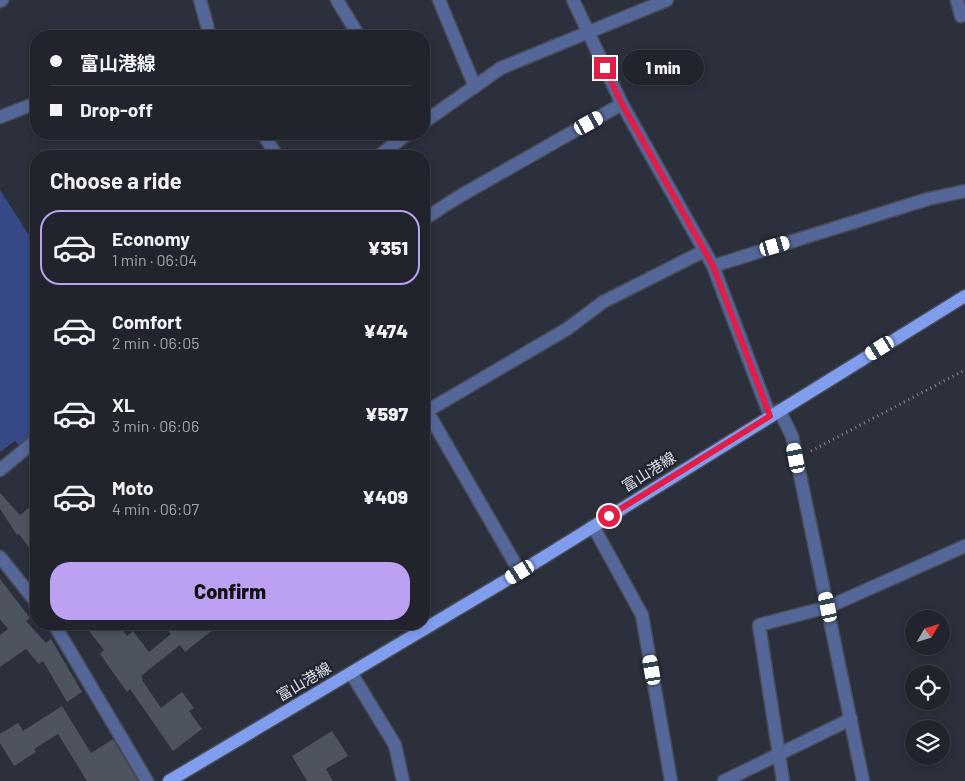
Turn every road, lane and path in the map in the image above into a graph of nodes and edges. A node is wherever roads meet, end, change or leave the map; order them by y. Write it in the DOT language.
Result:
graph roads {
  1 [pos="200,0"];
  2 [pos="337,0"];
  3 [pos="439,0"];
  4 [pos="574,0"];
  5 [pos="667,0"];
  6 [pos="957,0"];
  7 [pos="961,16"];
  8 [pos="208,30"];
  9 [pos="355,30"];
  10 [pos="588,32"];
  11 [pos="474,86"];
  12 [pos="622,104"];
  13 [pos="30,105"];
  14 [pos="0,117"];
  15 [pos="430,118"];
  16 [pos="400,140"];
  17 [pos="387,150"];
  18 [pos="965,191"];
  19 [pos="430,215"];
  20 [pos="704,251"];
  21 [pos="713,266"];
  22 [pos="965,296"];
  23 [pos="965,370"];
  24 [pos="430,405"];
  25 [pos="774,413"];
  26 [pos="430,417"];
  27 [pos="30,445"];
  28 [pos="796,458"];
  29 [pos="0,470"];
  30 [pos="593,526"];
  31 [pos="965,546"];
  32 [pos="0,557"];
  33 [pos="520,572"];
  34 [pos="30,594"];
  35 [pos="828,607"];
  36 [pos="430,626"];
  37 [pos="58,630"];
  38 [pos="423,630"];
  39 [pos="351,673"];
  40 [pos="850,719"];
  41 [pos="778,754"];
  42 [pos="176,779"];
  43 [pos="147,781"];
  44 [pos="403,781"];
  45 [pos="671,781"];
  46 [pos="724,781"];
  47 [pos="783,781"];
  48 [pos="863,781"];
  1 -- 8 [label="street"];
  2 -- 9 [label="street"];
  3 -- 11 [label="street"];
  4 -- 10 [label="street"];
  5 -- 10 [label="street"];
  6 -- 7 [label="street"];
  10 -- 11 [label="street"];
  10 -- 12 [label="street"];
  11 -- 15 [label="street"];
  12 -- 19 [label="street"];
  12 -- 20 [label="street"];
  13 -- 14 [label="street"];
  16 -- 17 [label="street"];
  18 -- 21 [label="street"];
  20 -- 21 [label="street"];
  20 -- 24 [label="street"];
  21 -- 25 [label="street"];
  22 -- 25 [label="main road, 富山港線"];
  23 -- 28 [label="path"];
  25 -- 28 [label="street"];
  25 -- 30 [label="main road, 富山港線"];
  26 -- 33 [label="street"];
  27 -- 29 [label="street"];
  28 -- 35 [label="street"];
  30 -- 33 [label="main road, 富山港線"];
  30 -- 45 [label="street"];
  31 -- 35 [label="street"];
  32 -- 34 [label="street"];
  33 -- 36 [label="main road, 富山港線"];
  35 -- 40 [label="street"];
  35 -- 41 [label="street"];
  37 -- 43 [label="street"];
  38 -- 39 [label="main road, 富山港線"];
  39 -- 42 [label="main road, 富山港線"];
  39 -- 44 [label="street"];
  40 -- 41 [label="street"];
  40 -- 48 [label="street"];
  41 -- 46 [label="street"];
  41 -- 47 [label="street"];
}
